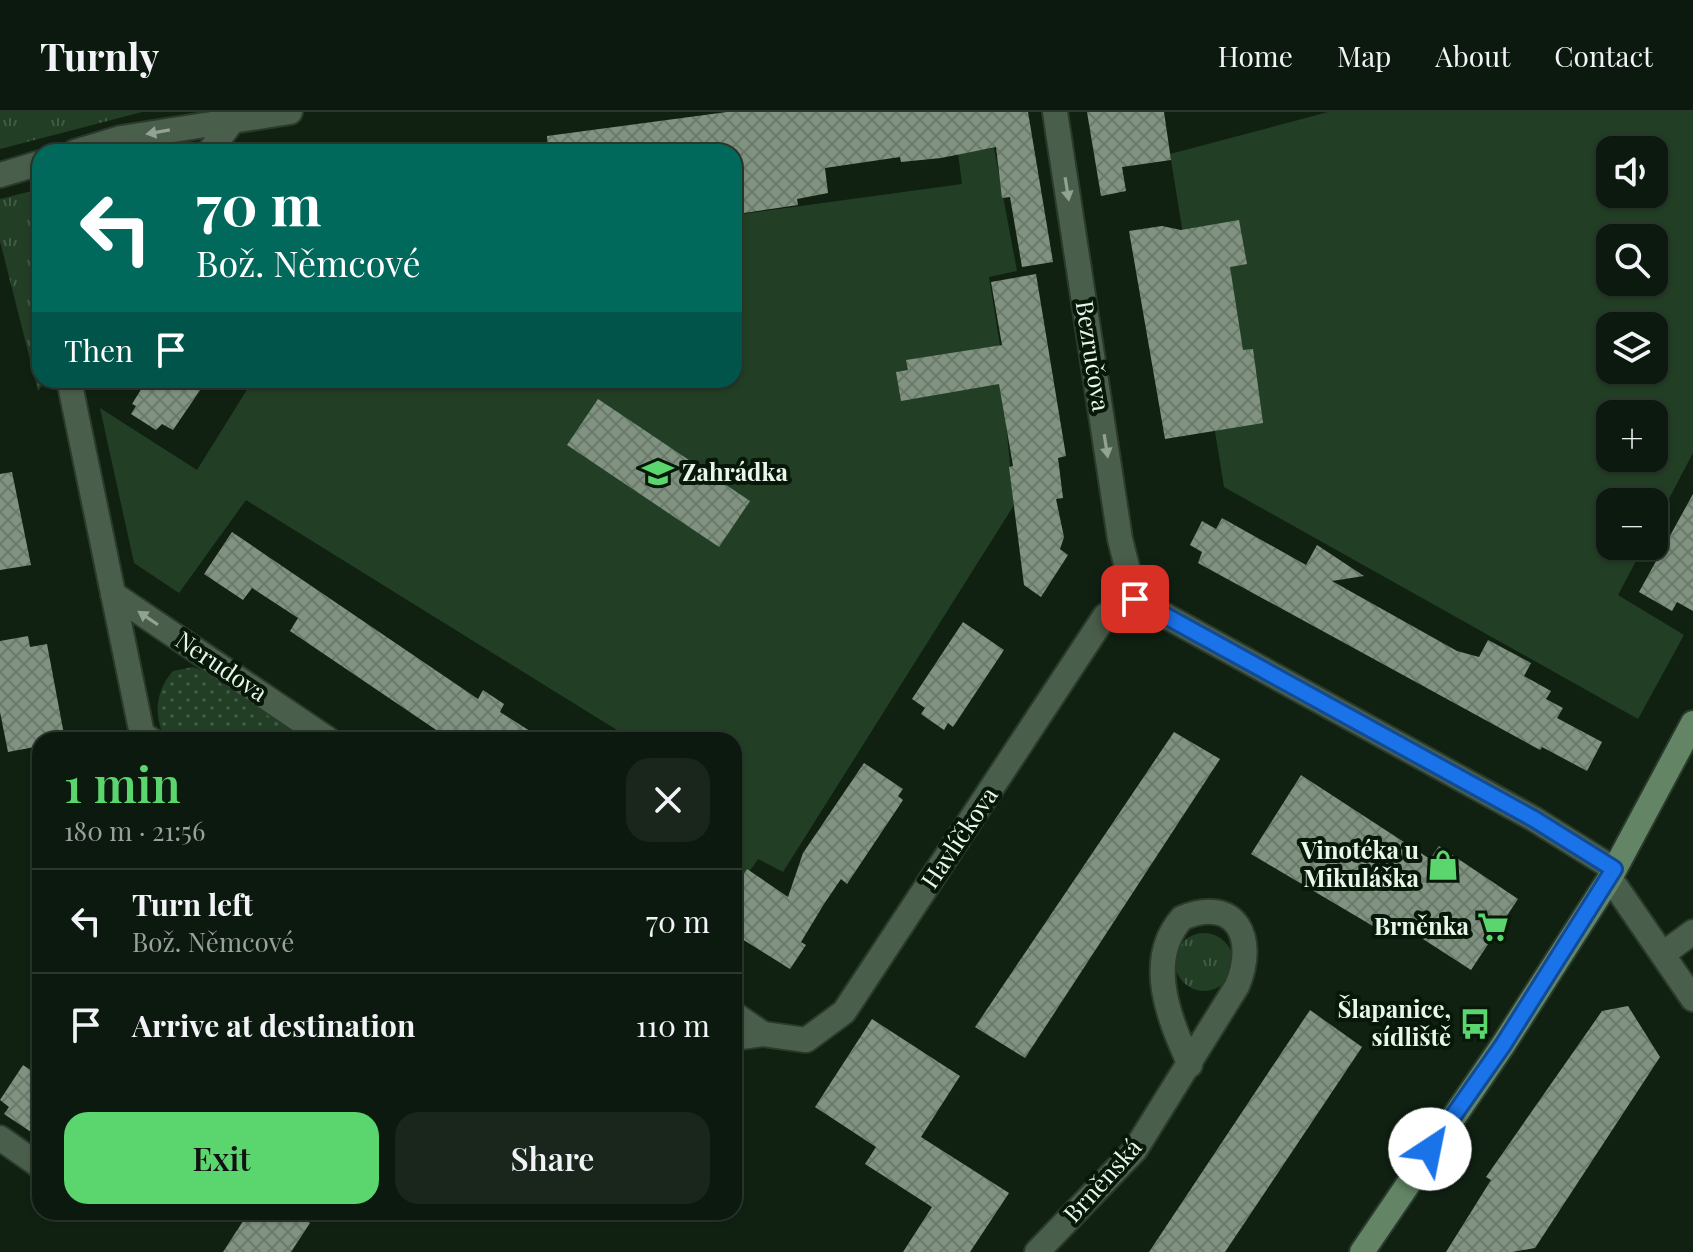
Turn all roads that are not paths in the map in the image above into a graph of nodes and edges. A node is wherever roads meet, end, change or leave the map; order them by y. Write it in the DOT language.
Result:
graph roads {
  1 [pos="290,112"];
  2 [pos="1055,112"];
  3 [pos="229,116"];
  4 [pos="101,144"];
  5 [pos="213,144"];
  6 [pos="32,165"];
  7 [pos="0,175"];
  8 [pos="71,388"];
  9 [pos="113,594"];
  10 [pos="1135,599"];
  11 [pos="1693,723"];
  12 [pos="142,732"];
  13 [pos="317,732"];
  14 [pos="1612,874"];
  15 [pos="1693,932"];
  16 [pos="1663,954"];
  17 [pos="1693,999"];
  18 [pos="742,1020"];
  19 [pos="763,1034"];
  20 [pos="742,1037"];
  21 [pos="1190,1065"];
  22 [pos="0,1138"];
  23 [pos="32,1160"];
  24 [pos="1037,1252"];
  25 [pos="1362,1252"];
  1 -- 3 [label="street"];
  2 -- 10 [label="street, Bezručova, one-way"];
  3 -- 4 [label="street, one-way"];
  3 -- 5 [label="street"];
  6 -- 7 [label="street"];
  8 -- 9 [label="street"];
  9 -- 12 [label="street"];
  13 -- 9 [label="street, Nerudova, one-way"];
  10 -- 14 [label="street"];
  10 -- 19 [label="street, Havlíčkova"];
  11 -- 14 [label="street"];
  14 -- 16 [label="street"];
  14 -- 25 [label="street"];
  15 -- 16 [label="street"];
  16 -- 17 [label="street"];
  18 -- 19 [label="street"];
  19 -- 20 [label="street"];
  21 -- 21 [label="street, Brněnská"];
  21 -- 24 [label="street, Brněnská"];
  22 -- 23 [label="street"];
}
